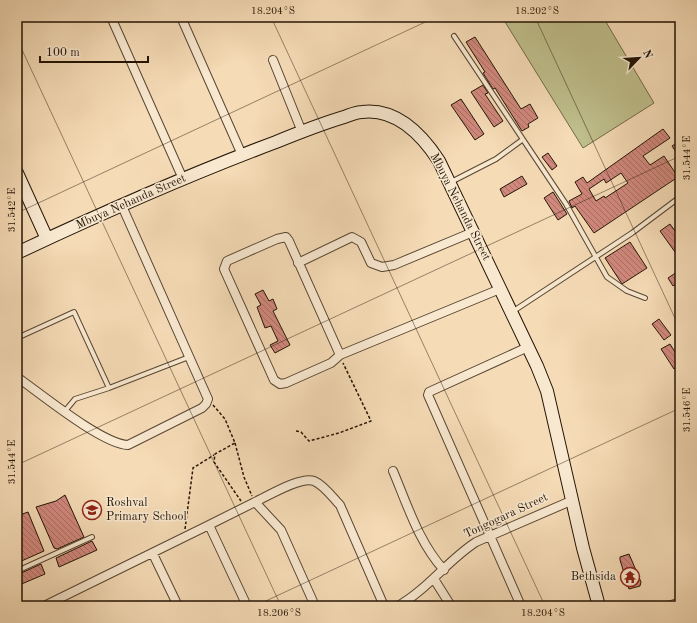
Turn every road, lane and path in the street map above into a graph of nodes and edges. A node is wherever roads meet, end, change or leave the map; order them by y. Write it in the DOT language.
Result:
graph roads {
  1 [pos="111,17"];
  2 [pos="181,17"];
  3 [pos="454,36"];
  4 [pos="273,60"];
  5 [pos="302,132"];
  6 [pos="522,140"];
  7 [pos="242,155"];
  8 [pos="17,173"];
  9 [pos="183,179"];
  10 [pos="449,183"];
  11 [pos="20,190"];
  12 [pos="680,197"];
  13 [pos="122,206"];
  14 [pos="473,232"];
  15 [pos="47,239"];
  16 [pos="17,253"];
  17 [pos="597,256"];
  18 [pos="298,263"];
  19 [pos="500,289"];
  20 [pos="646,298"];
  21 [pos="511,312"];
  22 [pos="17,338"];
  23 [pos="528,347"];
  24 [pos="340,355"];
  25 [pos="189,356"];
  26 [pos="17,378"];
  27 [pos="108,388"];
  28 [pos="208,399"];
  29 [pos="65,410"];
  30 [pos="296,431"];
  31 [pos="235,443"];
  32 [pos="215,454"];
  33 [pos="393,471"];
  34 [pos="573,500"];
  35 [pos="255,502"];
  36 [pos="245,507"];
  37 [pos="210,525"];
  38 [pos="490,536"];
  39 [pos="92,537"];
  40 [pos="184,539"];
  41 [pos="153,554"];
  42 [pos="444,570"];
  43 [pos="17,571"];
  44 [pos="434,579"];
  45 [pos="680,600"];
  46 [pos="44,606"];
  47 [pos="178,606"];
  48 [pos="247,606"];
  49 [pos="315,606"];
  50 [pos="384,606"];
  51 [pos="398,606"];
  52 [pos="451,606"];
  53 [pos="521,606"];
  54 [pos="599,606"];
  55 [pos="662,606"];
  1 -- 9 [label="street"];
  2 -- 7 [label="street"];
  3 -- 6 [label="lane"];
  4 -- 5 [label="street"];
  5 -- 7 [label="street, Mbuya Nehanda Street"];
  5 -- 10 [label="street, Mbuya Nehanda Street"];
  6 -- 10 [label="lane"];
  6 -- 17 [label="lane"];
  7 -- 9 [label="street, Mbuya Nehanda Street"];
  8 -- 11 [label="street"];
  9 -- 13 [label="street, Mbuya Nehanda Street"];
  10 -- 14 [label="street, Mbuya Nehanda Street"];
  11 -- 15 [label="street"];
  12 -- 17 [label="lane"];
  13 -- 15 [label="street, Mbuya Nehanda Street"];
  13 -- 25 [label="street"];
  14 -- 18 [label="street"];
  14 -- 19 [label="street, Mbuya Nehanda Street"];
  15 -- 16 [label="street, Mbuya Nehanda Street"];
  17 -- 20 [label="lane"];
  17 -- 21 [label="lane"];
  18 -- 24 [label="street"];
  18 -- 24 [label="street"];
  19 -- 21 [label="street, Mbuya Nehanda Street"];
  19 -- 24 [label="street"];
  21 -- 23 [label="street, Mbuya Nehanda Street"];
  22 -- 27 [label="lane"];
  23 -- 34 [label="street, Mbuya Nehanda Street"];
  23 -- 38 [label="street"];
  24 -- 30 [label="path"];
  25 -- 27 [label="lane"];
  25 -- 28 [label="street"];
  26 -- 29 [label="street"];
  27 -- 29 [label="lane"];
  28 -- 29 [label="street"];
  28 -- 31 [label="path"];
  31 -- 32 [label="path"];
  31 -- 35 [label="path"];
  32 -- 36 [label="path"];
  32 -- 40 [label="path"];
  33 -- 42 [label="street"];
  34 -- 38 [label="street, Tongogara Street"];
  34 -- 54 [label="street, Mbuya Nehanda Street"];
  35 -- 36 [label="street"];
  35 -- 49 [label="street"];
  35 -- 50 [label="street"];
  36 -- 37 [label="street"];
  37 -- 40 [label="street"];
  37 -- 48 [label="street"];
  38 -- 42 [label="street, Tongogara Street"];
  38 -- 53 [label="street"];
  39 -- 43 [label="lane"];
  40 -- 41 [label="street"];
  41 -- 46 [label="street"];
  41 -- 47 [label="street"];
  42 -- 44 [label="street, Tongogara Street"];
  44 -- 51 [label="street, Tongogara Street"];
  44 -- 52 [label="street"];
  45 -- 55 [label="lane"];
}
